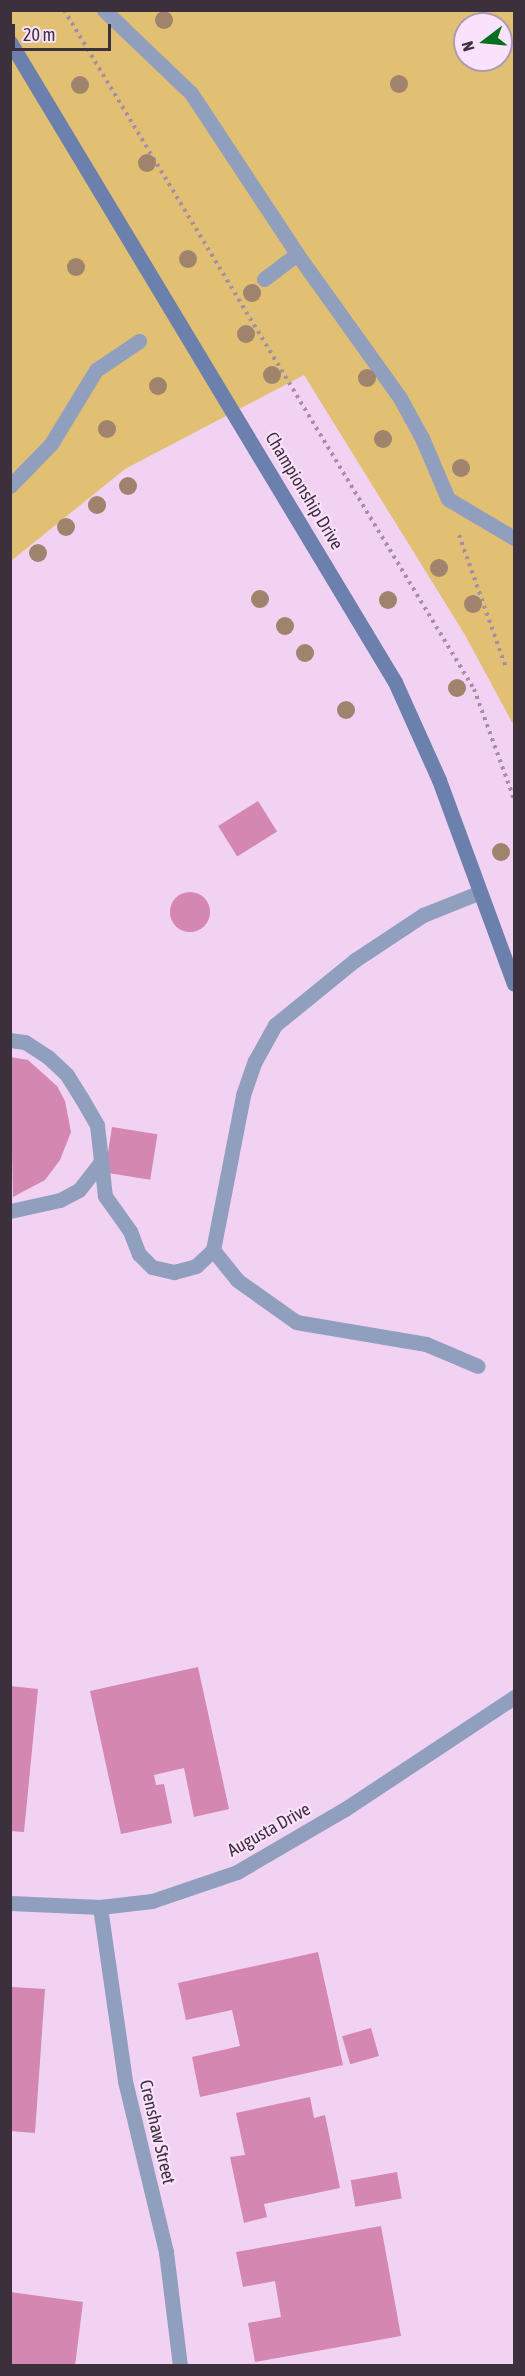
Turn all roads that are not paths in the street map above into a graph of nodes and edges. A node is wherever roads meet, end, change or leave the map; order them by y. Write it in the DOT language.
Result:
graph roads {
  1 [pos="104,10"];
  2 [pos="10,42"];
  3 [pos="297,254"];
  4 [pos="264,279"];
  5 [pos="139,341"];
  6 [pos="10,486"];
  7 [pos="514,538"];
  8 [pos="478,893"];
  9 [pos="514,984"];
  10 [pos="10,1040"];
  11 [pos="100,1163"];
  12 [pos="10,1211"];
  13 [pos="213,1250"];
  14 [pos="478,1366"];
  15 [pos="514,1697"];
  16 [pos="10,1903"];
  17 [pos="100,1907"];
  18 [pos="180,2366"];
  1 -- 3 [label="street"];
  2 -- 8 [label="street, Championship Drive"];
  3 -- 4 [label="street"];
  3 -- 7 [label="street"];
  5 -- 6 [label="street"];
  8 -- 9 [label="street, Championship Drive"];
  8 -- 13 [label="street"];
  10 -- 11 [label="street"];
  11 -- 12 [label="street"];
  11 -- 13 [label="street"];
  13 -- 14 [label="street"];
  15 -- 17 [label="street, Augusta Drive"];
  16 -- 17 [label="street, Augusta Drive"];
  17 -- 18 [label="street, Crenshaw Street"];
}
